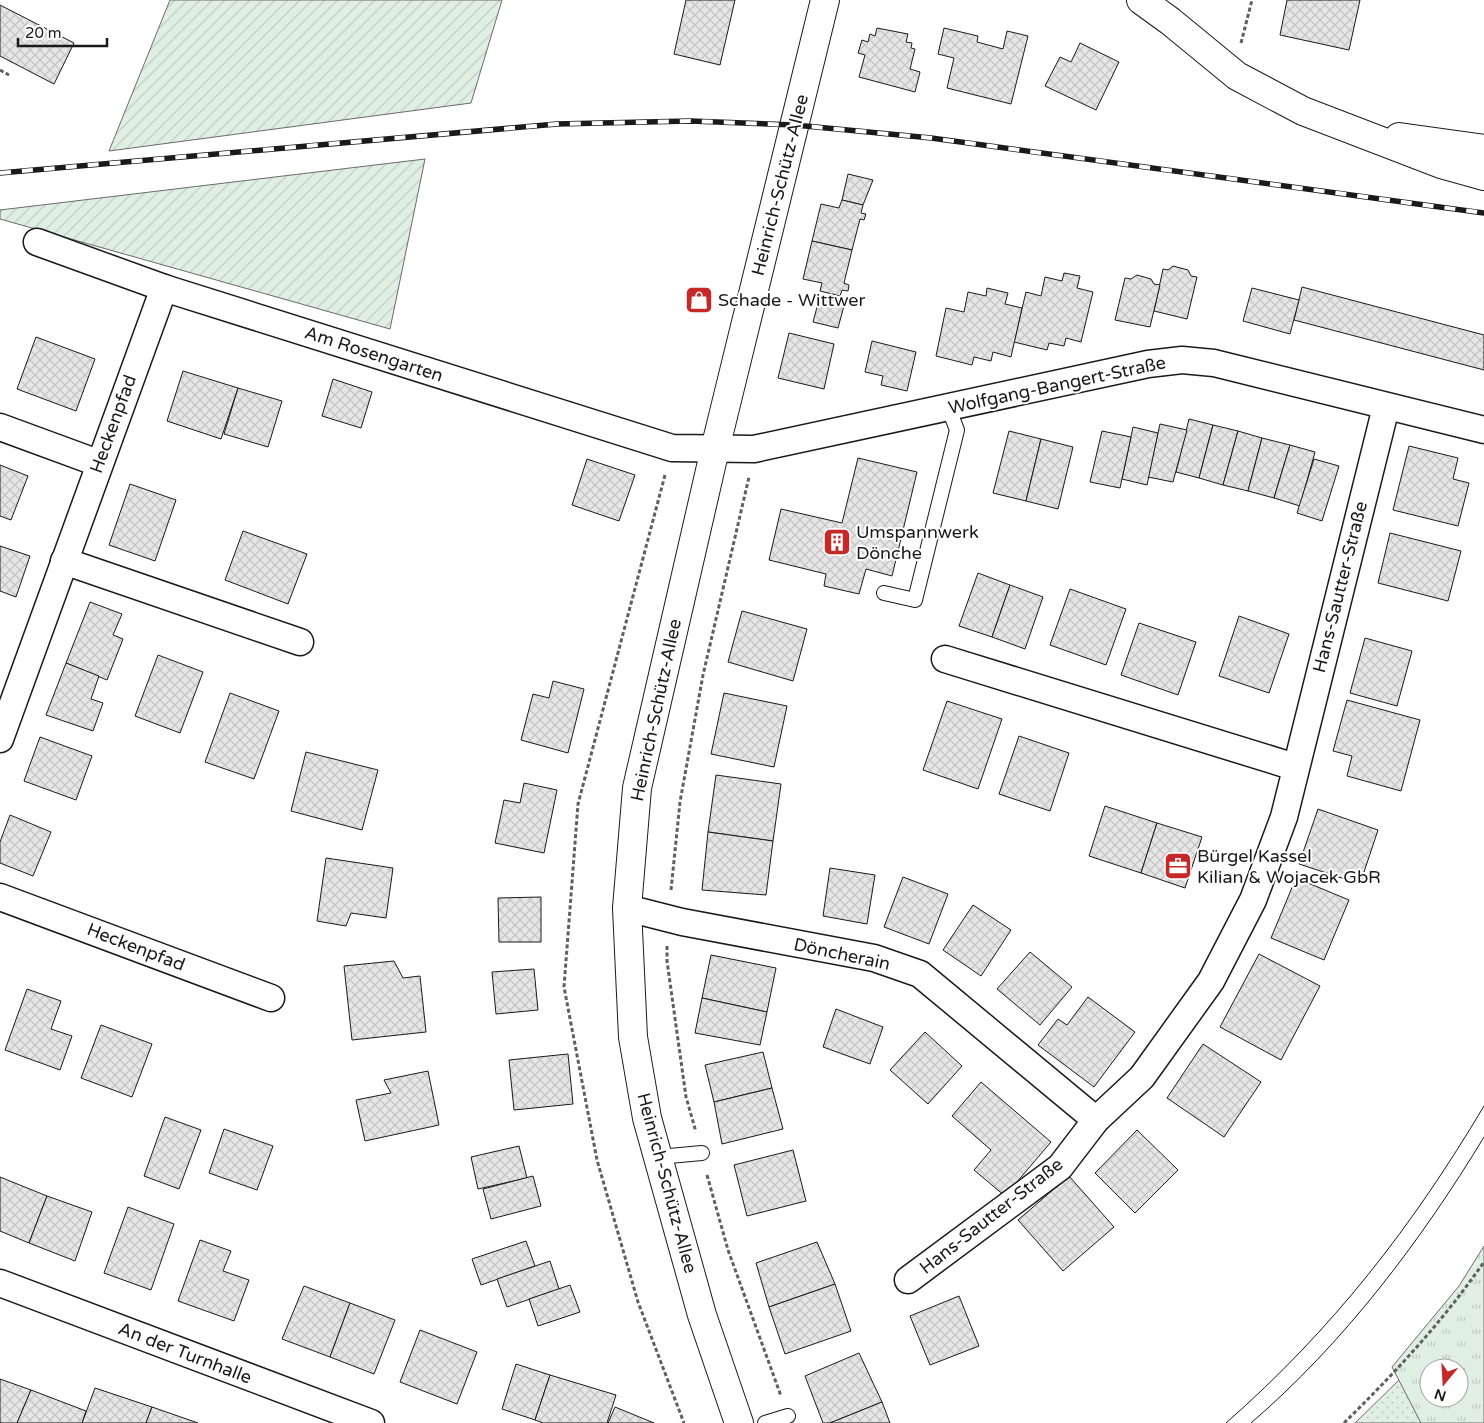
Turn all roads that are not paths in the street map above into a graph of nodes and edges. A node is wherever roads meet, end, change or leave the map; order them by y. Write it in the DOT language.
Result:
graph roads {
  1 [pos="825,0"];
  2 [pos="1142,0"];
  3 [pos="1368,136"];
  4 [pos="1484,149"];
  5 [pos="1484,176"];
  6 [pos="37,242"];
  7 [pos="164,288"];
  8 [pos="948,407"];
  9 [pos="1386,407"];
  10 [pos="0,427"];
  11 [pos="1484,430"];
  12 [pos="715,449"];
  13 [pos="98,463"];
  14 [pos="64,561"];
  15 [pos="884,594"];
  16 [pos="300,642"];
  17 [pos="946,659"];
  18 [pos="0,739"];
  19 [pos="1295,767"];
  20 [pos="0,896"];
  21 [pos="627,908"];
  22 [pos="271,998"];
  23 [pos="1096,1120"];
  24 [pos="702,1153"];
  25 [pos="658,1157"];
  26 [pos="908,1280"];
  27 [pos="0,1283"];
  28 [pos="788,1416"];
  29 [pos="371,1423"];
  30 [pos="739,1423"];
  31 [pos="764,1423"];
  1 -- 12 [label="main road, Heinrich-Schütz-Allee"];
  2 -- 3 [label="main road"];
  3 -- 4 [label="main road"];
  3 -- 5 [label="main road"];
  6 -- 7 [label="street, Am Rosengarten"];
  7 -- 12 [label="street, Am Rosengarten"];
  7 -- 13 [label="street, Heckenpfad"];
  8 -- 9 [label="street, Wolfgang-Bangert-Straße"];
  8 -- 12 [label="street, Wolfgang-Bangert-Straße"];
  8 -- 15 [label="lane"];
  9 -- 11 [label="street, Wolfgang-Bangert-Straße"];
  9 -- 19 [label="street, Hans-Sautter-Straße"];
  10 -- 13 [label="street"];
  12 -- 21 [label="main road, Heinrich-Schütz-Allee"];
  13 -- 14 [label="street, Heckenpfad"];
  14 -- 16 [label="street"];
  14 -- 18 [label="street, Heckenpfad"];
  17 -- 19 [label="street"];
  19 -- 23 [label="street, Hans-Sautter-Straße"];
  20 -- 22 [label="street, Heckenpfad"];
  21 -- 23 [label="street, Döncherain"];
  21 -- 25 [label="main road, Heinrich-Schütz-Allee"];
  23 -- 26 [label="street, Hans-Sautter-Straße"];
  24 -- 25 [label="lane"];
  25 -- 30 [label="main road, Heinrich-Schütz-Allee"];
  27 -- 29 [label="street, An der Turnhalle"];
  28 -- 31 [label="lane"];
}
